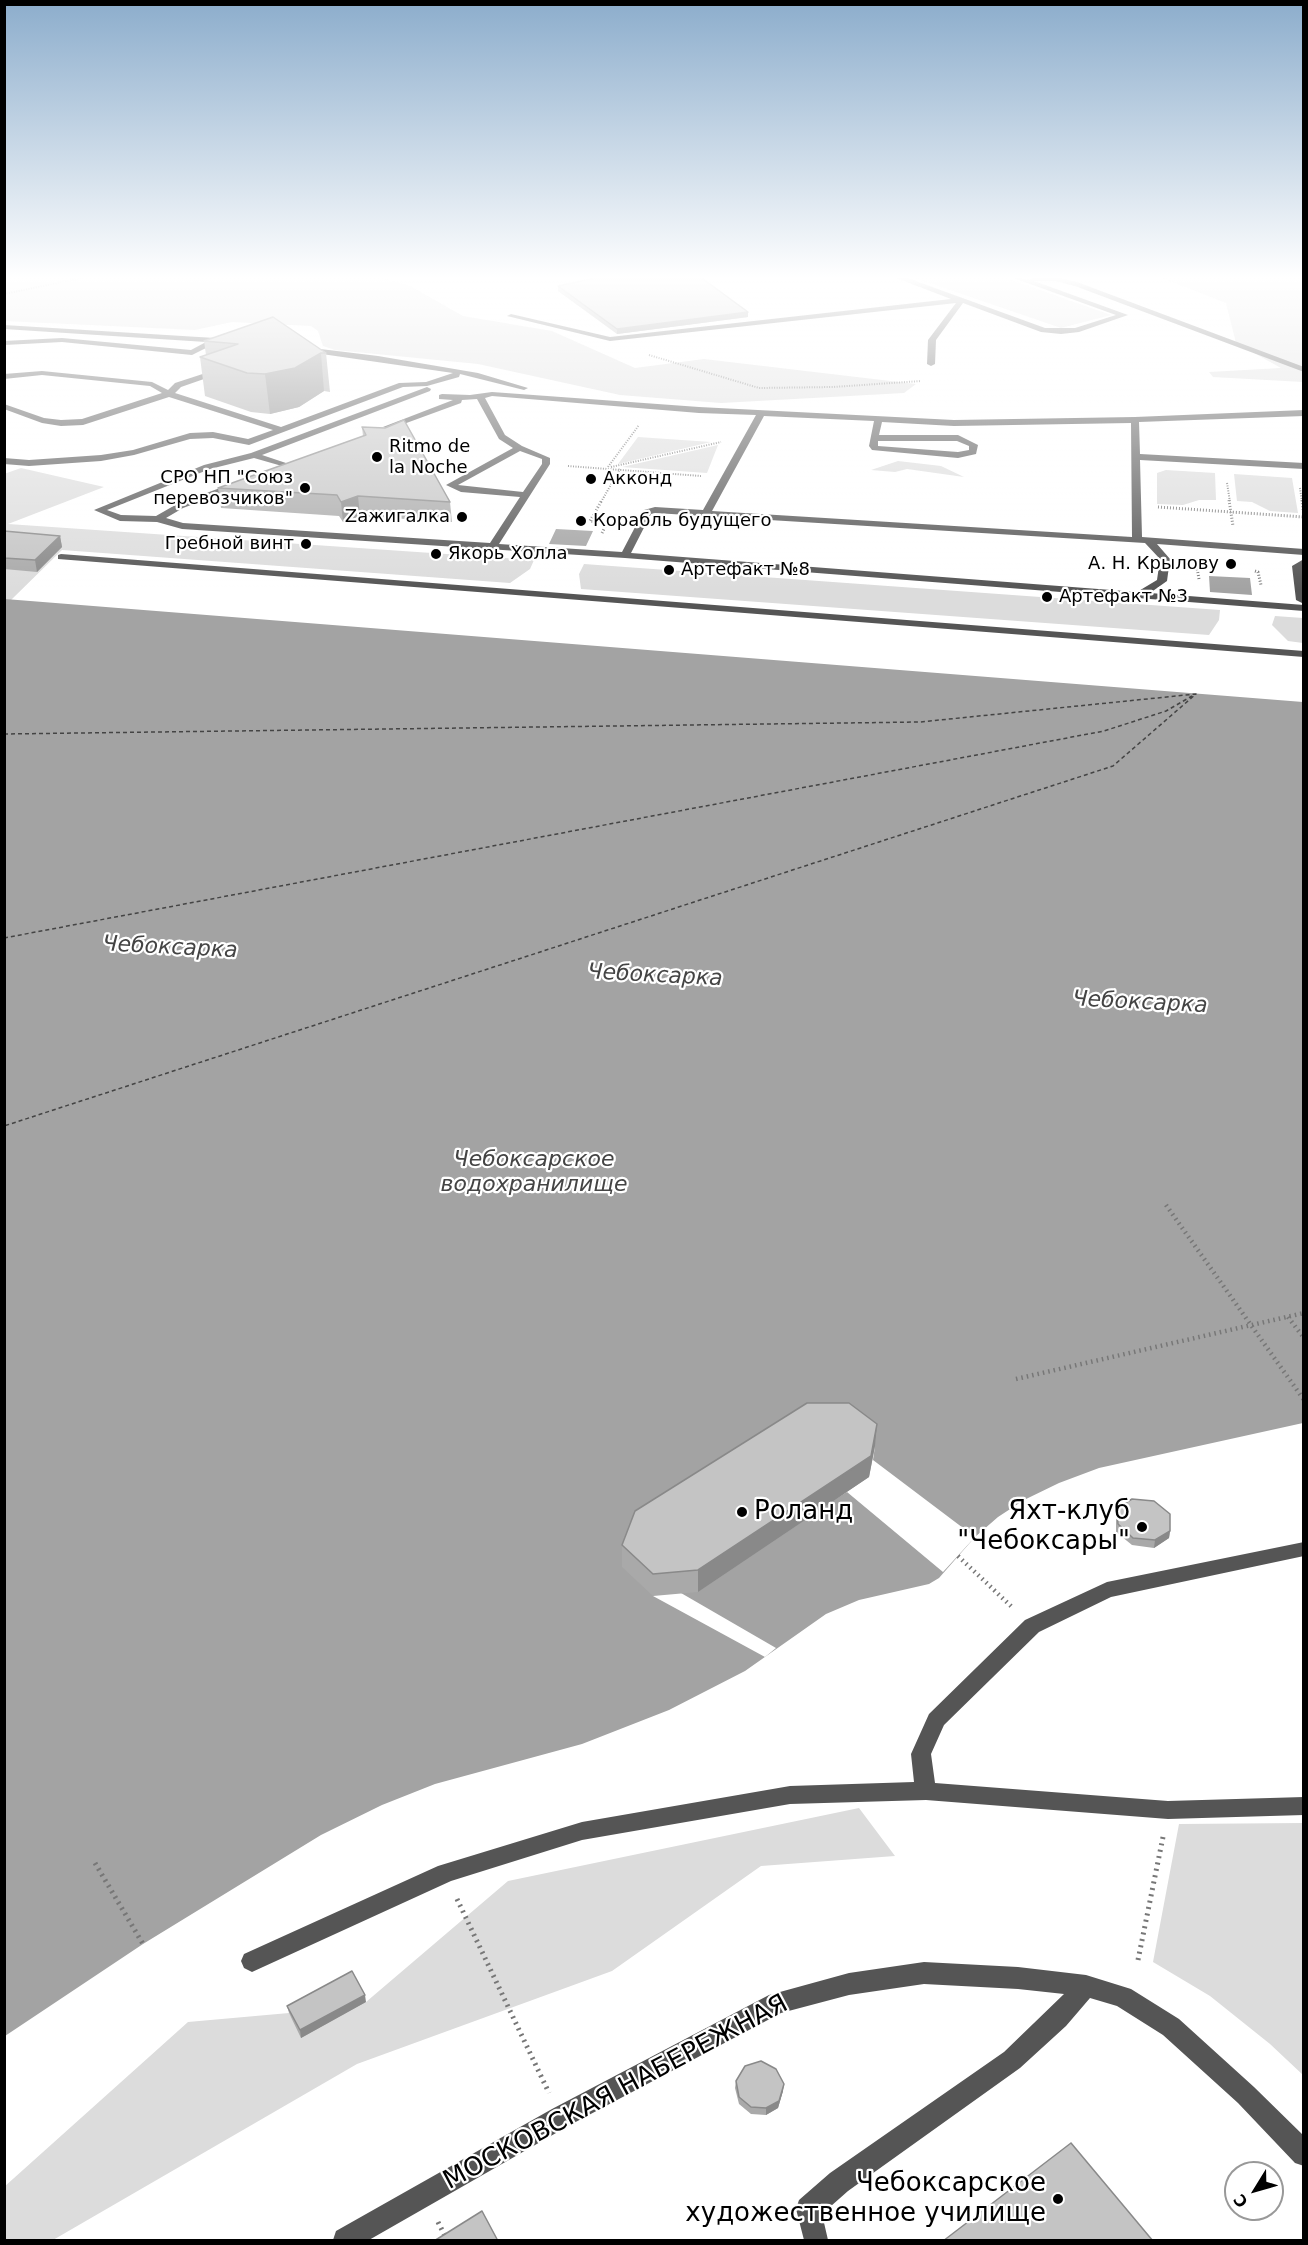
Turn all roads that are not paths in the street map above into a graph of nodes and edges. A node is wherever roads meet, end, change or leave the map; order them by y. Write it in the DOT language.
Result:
graph roads {
  1 [pos="120,381"];
  2 [pos="190,381"];
  3 [pos="431,381"];
  4 [pos="443,381"];
  5 [pos="496,381"];
  6 [pos="429,385"];
  7 [pos="169,394"];
  8 [pos="492,394"];
  9 [pos="442,397"];
  10 [pos="480,397"];
  11 [pos="470,398"];
  12 [pos="567,399"];
  13 [pos="456,401"];
  14 [pos="4,406"];
  15 [pos="484,410"];
  16 [pos="1304,413"];
  17 [pos="761,414"];
  18 [pos="1135,420"];
  19 [pos="878,421"];
  20 [pos="282,430"];
  21 [pos="381,430"];
  22 [pos="875,438"];
  23 [pos="519,448"];
  24 [pos="254,455"];
  25 [pos="1137,457"];
  26 [pos="4,461"];
  27 [pos="296,462"];
  28 [pos="286,466"];
  29 [pos="1301,466"];
  30 [pos="265,474"];
  31 [pos="243,482"];
  32 [pos="526,495"];
  33 [pos="706,513"];
  34 [pos="158,519"];
  35 [pos="1143,541"];
  36 [pos="493,546"];
  37 [pos="1304,552"];
  38 [pos="625,555"];
  39 [pos="61,557"];
  40 [pos="1304,562"];
  41 [pos="1139,595"];
  42 [pos="1304,601"];
  43 [pos="1304,608"];
  44 [pos="1304,654"];
  45 [pos="1304,1549"];
  46 [pos="926,1791"];
  47 [pos="1304,1806"];
  48 [pos="252,1961"];
  49 [pos="1086,1986"];
  50 [pos="1304,2154"];
  51 [pos="345,2241"];
  52 [pos="816,2241"];
  1 -- 7 [label="street"];
  2 -- 7 [label="street"];
  3 -- 6 [label="street"];
  4 -- 6 [label="street"];
  5 -- 8 [label="street"];
  5 -- 12 [label="street"];
  6 -- 9 [label="street"];
  6 -- 20 [label="street"];
  6 -- 24 [label="street"];
  7 -- 14 [label="street"];
  7 -- 20 [label="street"];
  8 -- 10 [label="street"];
  8 -- 12 [label="street"];
  9 -- 11 [label="street"];
  9 -- 13 [label="street"];
  10 -- 11 [label="street"];
  10 -- 15 [label="street"];
  11 -- 13 [label="street"];
  12 -- 17 [label="street"];
  13 -- 15 [label="street"];
  13 -- 21 [label="street"];
  15 -- 23 [label="street"];
  16 -- 18 [label="street"];
  17 -- 19 [label="street"];
  17 -- 33 [label="street"];
  18 -- 19 [label="street"];
  18 -- 25 [label="street"];
  19 -- 22 [label="street"];
  20 -- 26 [label="street"];
  22 -- 22 [label="street"];
  23 -- 32 [label="street"];
  23 -- 32 [label="street"];
  24 -- 28 [label="street"];
  24 -- 34 [label="street"];
  25 -- 29 [label="street"];
  25 -- 35 [label="street"];
  27 -- 28 [label="street"];
  28 -- 30 [label="street"];
  31 -- 34 [label="street"];
  32 -- 36 [label="street"];
  33 -- 35 [label="street"];
  33 -- 38 [label="street"];
  34 -- 36 [label="street"];
  35 -- 37 [label="street"];
  35 -- 41 [label="street"];
  36 -- 38 [label="street"];
  38 -- 41 [label="street"];
  39 -- 44 [label="street"];
  40 -- 42 [label="street"];
  41 -- 43 [label="street"];
  45 -- 46 [label="street"];
  46 -- 47 [label="street"];
  46 -- 48 [label="street"];
  49 -- 50 [label="street, МОСКОВСКАЯ НАБЕРЕЖНАЯ"];
  49 -- 51 [label="street, МОСКОВСКАЯ НАБЕРЕЖНАЯ"];
  49 -- 52 [label="street"];
}
